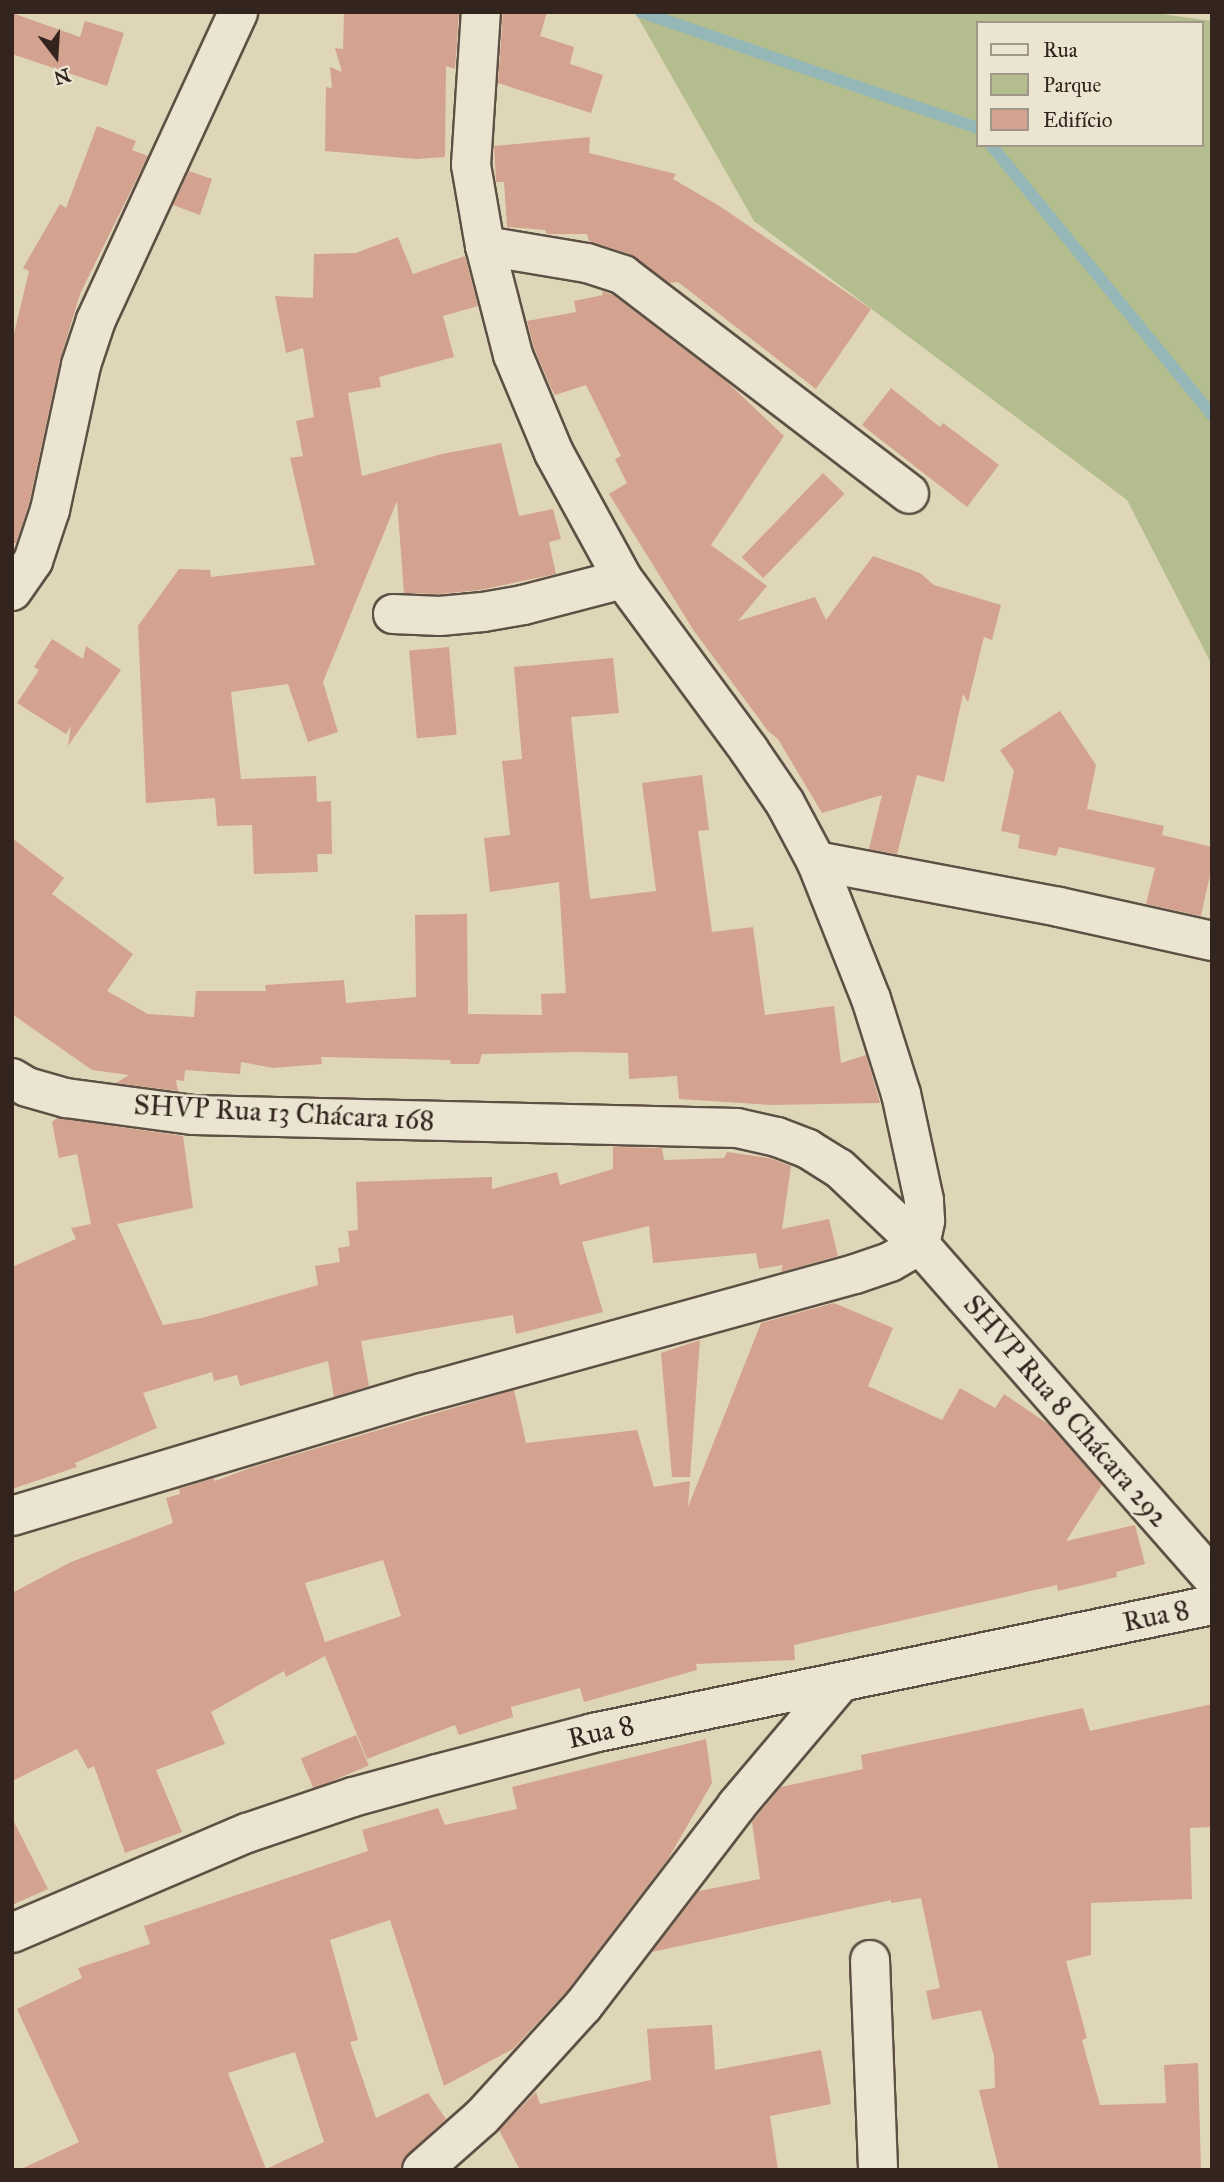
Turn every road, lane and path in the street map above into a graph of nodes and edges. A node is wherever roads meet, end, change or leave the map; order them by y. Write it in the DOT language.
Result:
graph roads {
  1 [pos="237,12"];
  2 [pos="481,12"];
  3 [pos="485,246"];
  4 [pos="909,494"];
  5 [pos="12,563"];
  6 [pos="623,579"];
  7 [pos="12,590"];
  8 [pos="393,614"];
  9 [pos="816,861"];
  10 [pos="1212,941"];
  11 [pos="12,1079"];
  12 [pos="920,1245"];
  13 [pos="12,1516"];
  14 [pos="1212,1577"];
  15 [pos="1212,1605"];
  16 [pos="840,1684"];
  17 [pos="12,1933"];
  18 [pos="870,1960"];
  19 [pos="422,2170"];
  20 [pos="878,2170"];
  1 -- 7 [label="street"];
  2 -- 3 [label="street"];
  3 -- 4 [label="street"];
  3 -- 6 [label="street"];
  5 -- 7 [label="street"];
  6 -- 8 [label="street"];
  6 -- 9 [label="street"];
  9 -- 10 [label="street"];
  9 -- 12 [label="street"];
  11 -- 12 [label="street, SHVP Rua 13 Chácara 168"];
  12 -- 13 [label="street"];
  12 -- 14 [label="street, SHVP Rua 8 Chácara 292"];
  15 -- 16 [label="street, Rua 8"];
  16 -- 17 [label="street, Rua 8"];
  16 -- 19 [label="street"];
  18 -- 20 [label="street"];
}
